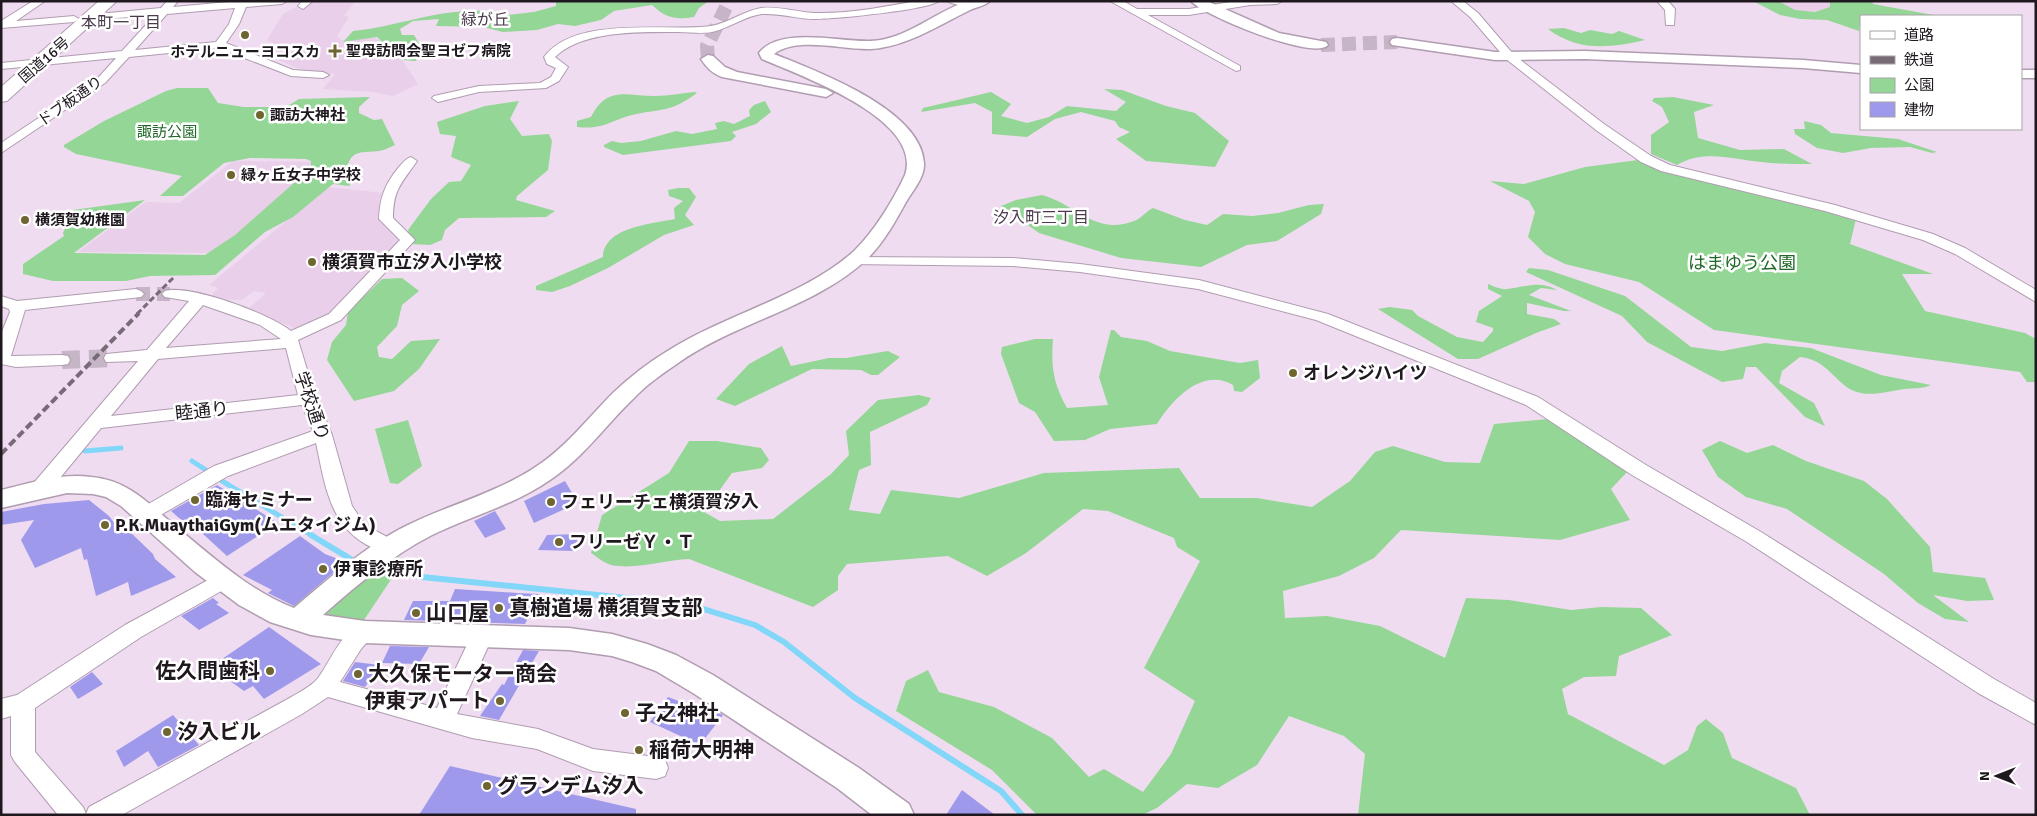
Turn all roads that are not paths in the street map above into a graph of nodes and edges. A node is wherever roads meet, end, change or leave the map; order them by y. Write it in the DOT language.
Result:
graph roads {
  1 [pos="40,1"];
  2 [pos="109,1"];
  3 [pos="173,1"];
  4 [pos="282,1"];
  5 [pos="934,1"];
  6 [pos="952,1"];
  7 [pos="1114,1"];
  8 [pos="1196,1"];
  9 [pos="1277,1"];
  10 [pos="1456,1"];
  11 [pos="1662,1"];
  12 [pos="981,2"];
  13 [pos="244,3"];
  14 [pos="754,7"];
  15 [pos="93,9"];
  16 [pos="165,10"];
  17 [pos="1212,10"];
  18 [pos="1135,12"];
  19 [pos="74,19"];
  20 [pos="1670,22"];
  21 [pos="2,25"];
  22 [pos="1397,42"];
  23 [pos="218,45"];
  24 [pos="1321,45"];
  25 [pos="125,54"];
  26 [pos="1510,56"];
  27 [pos="708,59"];
  28 [pos="42,62"];
  29 [pos="22,64"];
  30 [pos="1,66"];
  31 [pos="1236,68"];
  32 [pos="1860,69"];
  33 [pos="2022,74"];
  34 [pos="2036,74"];
  35 [pos="323,75"];
  36 [pos="1,81"];
  37 [pos="1,98"];
  38 [pos="438,98"];
  39 [pos="869,106"];
  40 [pos="1,149"];
  41 [pos="411,161"];
  42 [pos="853,261"];
  43 [pos="136,294"];
  44 [pos="170,294"];
  45 [pos="2036,297"];
  46 [pos="199,299"];
  47 [pos="9,303"];
  48 [pos="289,340"];
  49 [pos="152,356"];
  50 [pos="112,358"];
  51 [pos="62,360"];
  52 [pos="308,399"];
  53 [pos="96,423"];
  54 [pos="322,434"];
  55 [pos="39,490"];
  56 [pos="1,499"];
  57 [pos="145,516"];
  58 [pos="390,548"];
  59 [pos="223,580"];
  60 [pos="299,620"];
  61 [pos="365,632"];
  62 [pos="482,636"];
  63 [pos="326,687"];
  64 [pos="12,706"];
  65 [pos="2036,715"];
  66 [pos="443,720"];
  67 [pos="656,768"];
  68 [pos="74,815"];
  69 [pos="98,815"];
  70 [pos="898,815"];
  1 -- 21 [label="street"];
  2 -- 15 [label="highway, 国道16号"];
  3 -- 16 [label="street, ドブ板通り"];
  4 -- 13 [label="street"];
  5 -- 14 [label="street"];
  6 -- 12 [label="street"];
  7 -- 18 [label="street"];
  8 -- 17 [label="street"];
  9 -- 17 [label="street"];
  10 -- 26 [label="street"];
  11 -- 20 [label="street"];
  12 -- 39 [label="street"];
  13 -- 16 [label="street"];
  13 -- 23 [label="street"];
  14 -- 38 [label="street"];
  15 -- 16 [label="street"];
  15 -- 19 [label="highway, 国道16号"];
  15 -- 28 [label="highway, 国道16号"];
  16 -- 25 [label="street, ドブ板通り"];
  17 -- 18 [label="street"];
  17 -- 24 [label="street"];
  18 -- 31 [label="street"];
  19 -- 21 [label="street"];
  19 -- 29 [label="highway, 国道16号"];
  22 -- 26 [label="street"];
  23 -- 25 [label="street"];
  23 -- 35 [label="street"];
  25 -- 28 [label="street"];
  25 -- 40 [label="street, ドブ板通り"];
  26 -- 32 [label="street"];
  26 -- 45 [label="street"];
  27 -- 39 [label="street"];
  28 -- 29 [label="street"];
  28 -- 37 [label="highway, 国道16号"];
  29 -- 30 [label="street"];
  29 -- 36 [label="highway, 国道16号"];
  33 -- 34 [label="street"];
  39 -- 42 [label="street"];
  41 -- 48 [label="street"];
  42 -- 58 [label="street"];
  42 -- 65 [label="street"];
  43 -- 47 [label="street"];
  44 -- 46 [label="street"];
  46 -- 48 [label="street"];
  46 -- 49 [label="street"];
  47 -- 51 [label="street"];
  48 -- 49 [label="street"];
  48 -- 52 [label="street, 学校通り"];
  49 -- 50 [label="street"];
  49 -- 53 [label="street"];
  52 -- 53 [label="street, 睦通り"];
  52 -- 54 [label="street, 学校通り"];
  53 -- 55 [label="street"];
  54 -- 57 [label="street"];
  54 -- 58 [label="street, 学校通り"];
  55 -- 56 [label="street"];
  55 -- 57 [label="street"];
  57 -- 59 [label="street"];
  58 -- 60 [label="street"];
  59 -- 60 [label="street"];
  59 -- 64 [label="street"];
  60 -- 61 [label="street"];
  61 -- 62 [label="street"];
  61 -- 63 [label="street"];
  62 -- 66 [label="street"];
  62 -- 70 [label="street"];
  63 -- 66 [label="street"];
  63 -- 69 [label="street"];
  64 -- 68 [label="street"];
  66 -- 67 [label="street"];
}
